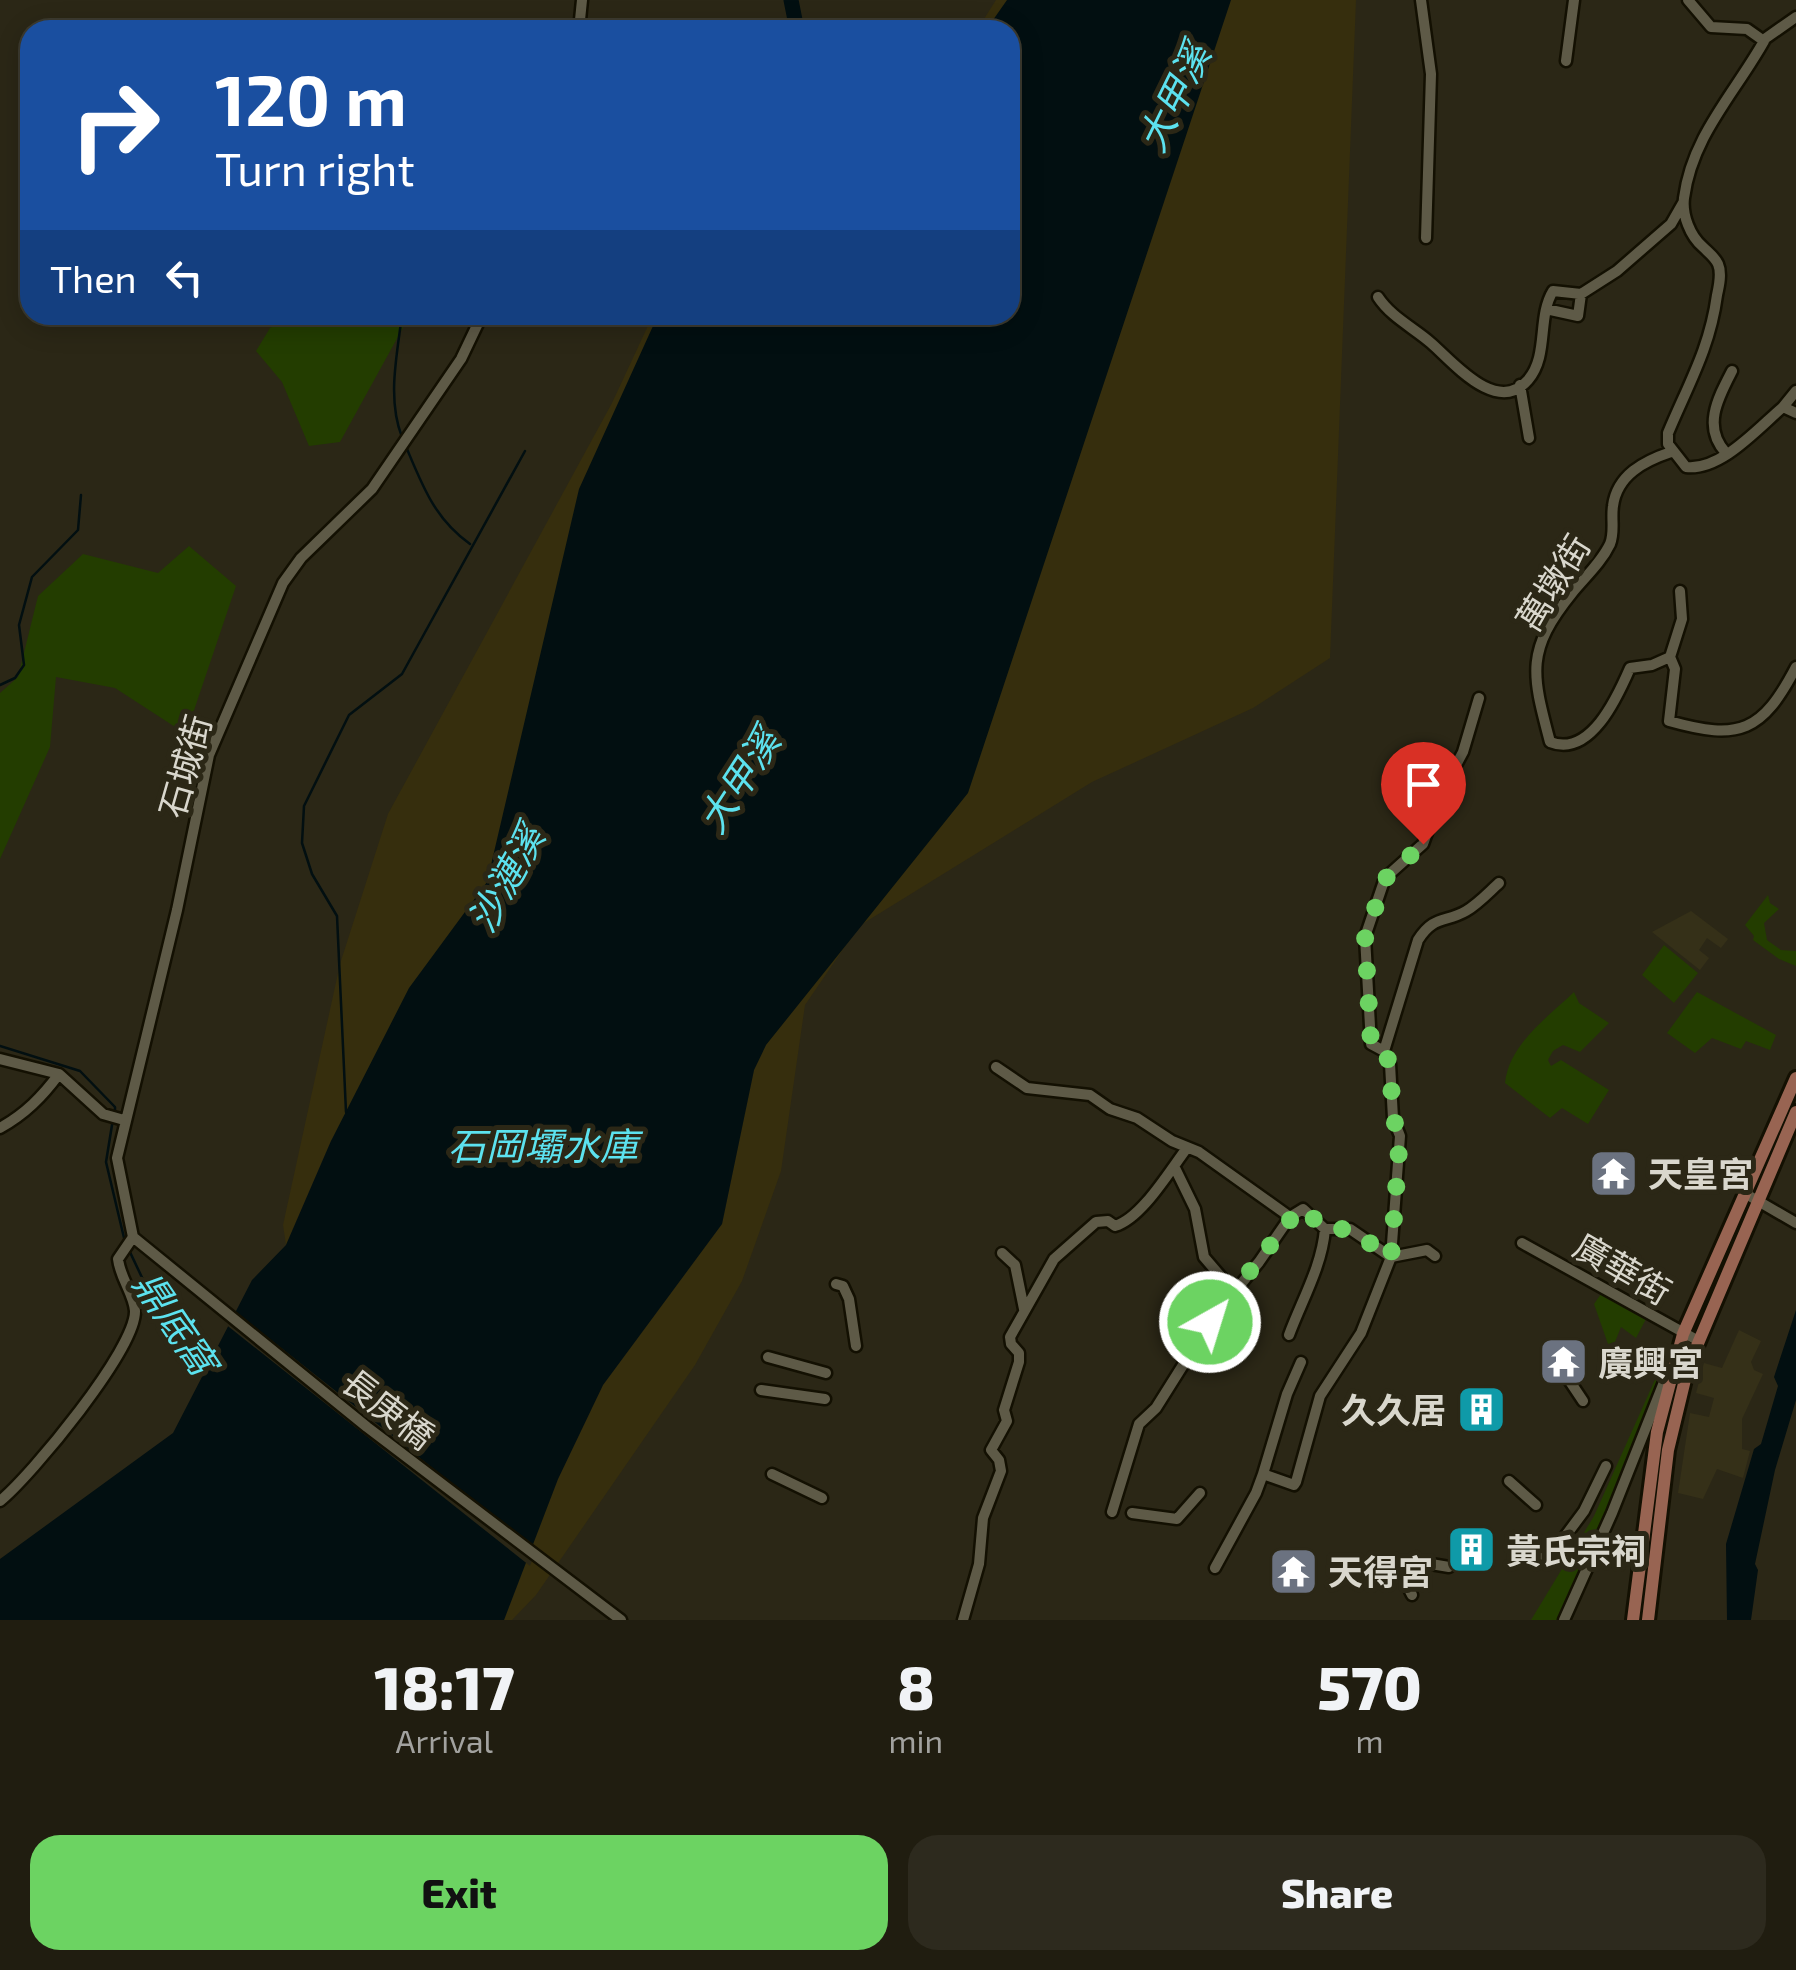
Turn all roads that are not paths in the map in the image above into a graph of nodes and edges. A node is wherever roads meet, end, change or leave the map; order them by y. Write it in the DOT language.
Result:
graph roads {
  1 [pos="1420,0"];
  2 [pos="1574,0"];
  3 [pos="1688,0"];
  4 [pos="1796,18"];
  5 [pos="1766,38"];
  6 [pos="1566,60"];
  7 [pos="1684,202"];
  8 [pos="1426,238"];
  9 [pos="1581,294"];
  10 [pos="1378,298"];
  11 [pos="1546,309"];
  12 [pos="477,325"];
  13 [pos="1732,371"];
  14 [pos="1520,385"];
  15 [pos="1796,391"];
  16 [pos="1783,408"];
  17 [pos="1796,413"];
  18 [pos="1529,438"];
  19 [pos="1671,452"];
  20 [pos="1726,454"];
  21 [pos="1680,590"];
  22 [pos="1670,658"];
  23 [pos="1795,671"];
  24 [pos="1479,698"];
  25 [pos="1499,884"];
  26 [pos="1384,1051"];
  27 [pos="0,1059"];
  28 [pos="996,1067"];
  29 [pos="58,1074"];
  30 [pos="1796,1078"];
  31 [pos="1796,1112"];
  32 [pos="117,1118"];
  33 [pos="0,1128"];
  34 [pos="1187,1148"];
  35 [pos="1174,1166"];
  36 [pos="1752,1197"];
  37 [pos="1290,1217"];
  38 [pos="1796,1224"];
  39 [pos="1325,1229"];
  40 [pos="133,1237"];
  41 [pos="1522,1243"];
  42 [pos="1002,1253"];
  43 [pos="1436,1256"];
  44 [pos="1391,1258"];
  45 [pos="836,1284"];
  46 [pos="1234,1292"];
  47 [pos="1024,1310"];
  48 [pos="1289,1335"];
  49 [pos="1690,1337"];
  50 [pos="856,1346"];
  51 [pos="768,1357"];
  52 [pos="1302,1362"];
  53 [pos="826,1373"];
  54 [pos="1565,1374"];
  55 [pos="761,1390"];
  56 [pos="825,1399"];
  57 [pos="1583,1401"];
  58 [pos="1662,1450"];
  59 [pos="1634,1462"];
  60 [pos="772,1474"];
  61 [pos="1263,1474"];
  62 [pos="1628,1477"];
  63 [pos="1509,1481"];
  64 [pos="1200,1493"];
  65 [pos="822,1498"];
  66 [pos="1595,1498"];
  67 [pos="0,1501"];
  68 [pos="1536,1505"];
  69 [pos="1112,1512"];
  70 [pos="1132,1513"];
  71 [pos="1612,1514"];
  72 [pos="1515,1548"];
  73 [pos="1431,1564"];
  74 [pos="1449,1567"];
  75 [pos="1215,1568"];
  76 [pos="621,1620"];
  77 [pos="963,1620"];
  78 [pos="1564,1620"];
  79 [pos="1633,1620"];
  80 [pos="1648,1620"];
  1 -- 8 [label="street"];
  2 -- 6 [label="street"];
  3 -- 7 [label="street"];
  4 -- 5 [label="street"];
  7 -- 9 [label="street"];
  7 -- 19 [label="street"];
  9 -- 11 [label="street"];
  9 -- 11 [label="street"];
  10 -- 14 [label="street"];
  11 -- 14 [label="street"];
  12 -- 32 [label="street, 石城街"];
  13 -- 20 [label="street"];
  14 -- 18 [label="street"];
  15 -- 16 [label="street"];
  16 -- 17 [label="street"];
  16 -- 20 [label="street"];
  19 -- 20 [label="street"];
  19 -- 22 [label="street, 萬墩街"];
  21 -- 22 [label="street"];
  22 -- 23 [label="street"];
  24 -- 26 [label="street"];
  25 -- 26 [label="street"];
  26 -- 44 [label="street"];
  27 -- 29 [label="street"];
  28 -- 34 [label="street"];
  29 -- 32 [label="street"];
  29 -- 33 [label="street"];
  30 -- 36 [label="main road"];
  31 -- 36 [label="main road"];
  32 -- 40 [label="street, 石城街"];
  34 -- 35 [label="street"];
  34 -- 37 [label="street"];
  35 -- 46 [label="street"];
  35 -- 47 [label="street"];
  36 -- 38 [label="street"];
  36 -- 49 [label="main road"];
  37 -- 39 [label="street"];
  37 -- 46 [label="street"];
  39 -- 44 [label="street"];
  39 -- 48 [label="street"];
  40 -- 67 [label="street"];
  40 -- 76 [label="street, 長庚橋"];
  41 -- 49 [label="street, 廣華街"];
  42 -- 47 [label="street"];
  43 -- 44 [label="street"];
  44 -- 61 [label="street"];
  45 -- 50 [label="street"];
  46 -- 69 [label="street"];
  47 -- 77 [label="street"];
  49 -- 58 [label="main road"];
  49 -- 59 [label="street"];
  51 -- 53 [label="street"];
  52 -- 61 [label="street"];
  54 -- 57 [label="street"];
  55 -- 56 [label="street"];
  58 -- 59 [label="street"];
  58 -- 79 [label="main road"];
  58 -- 80 [label="main road"];
  59 -- 62 [label="street"];
  60 -- 65 [label="street"];
  61 -- 75 [label="street"];
  62 -- 66 [label="street"];
  62 -- 71 [label="street"];
  63 -- 68 [label="street"];
  64 -- 70 [label="street"];
  66 -- 71 [label="street"];
  66 -- 72 [label="street"];
  71 -- 78 [label="street"];
  73 -- 74 [label="street"];
}
